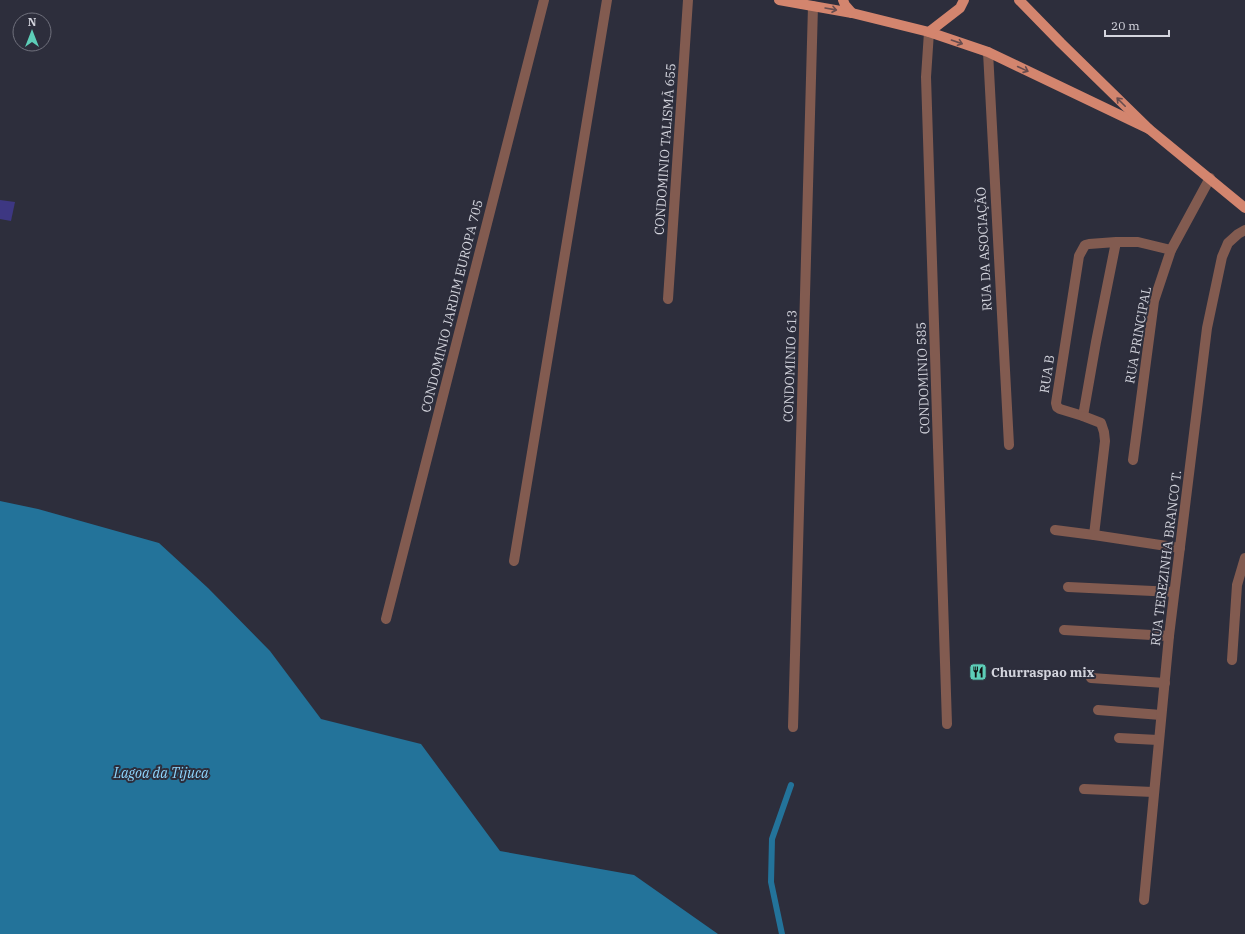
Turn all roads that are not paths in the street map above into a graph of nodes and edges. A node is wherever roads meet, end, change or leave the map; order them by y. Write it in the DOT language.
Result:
graph roads {
  1 [pos="544,0"];
  2 [pos="607,0"];
  3 [pos="688,0"];
  4 [pos="779,0"];
  5 [pos="843,0"];
  6 [pos="964,0"];
  7 [pos="1019,0"];
  8 [pos="813,6"];
  9 [pos="852,13"];
  10 [pos="929,32"];
  11 [pos="988,52"];
  12 [pos="1149,129"];
  13 [pos="1210,178"];
  14 [pos="1245,208"];
  15 [pos="1245,230"];
  16 [pos="1116,242"];
  17 [pos="1171,250"];
  18 [pos="668,299"];
  19 [pos="1083,416"];
  20 [pos="1008,445"];
  21 [pos="1133,460"];
  22 [pos="1055,530"];
  23 [pos="1094,535"];
  24 [pos="1180,548"];
  25 [pos="1245,558"];
  26 [pos="514,561"];
  27 [pos="1068,587"];
  28 [pos="1174,592"];
  29 [pos="386,619"];
  30 [pos="1064,630"];
  31 [pos="1169,636"];
  32 [pos="1232,660"];
  33 [pos="1091,678"];
  34 [pos="1165,683"];
  35 [pos="1098,710"];
  36 [pos="1161,715"];
  37 [pos="947,724"];
  38 [pos="793,727"];
  39 [pos="1119,738"];
  40 [pos="1158,740"];
  41 [pos="1084,789"];
  42 [pos="1153,792"];
  43 [pos="1144,900"];
  1 -- 29 [label="street, CONDOMINIO JARDIM EUROPA 705"];
  2 -- 26 [label="street"];
  3 -- 18 [label="street, CONDOMINIO TALISMÃ 655"];
  4 -- 8 [label="main road"];
  5 -- 9 [label="main road"];
  6 -- 10 [label="main road"];
  12 -- 7 [label="main road, one-way"];
  8 -- 9 [label="main road, one-way"];
  8 -- 38 [label="street, CONDOMINIO 613"];
  9 -- 10 [label="main road"];
  10 -- 11 [label="main road, one-way"];
  10 -- 37 [label="street, CONDOMINIO 585"];
  11 -- 12 [label="main road, one-way"];
  11 -- 20 [label="street, RUA DA ASOCIAÇÃO"];
  12 -- 13 [label="main road"];
  13 -- 14 [label="main road"];
  13 -- 17 [label="street, RUA PRINCIPAL"];
  15 -- 24 [label="street, RUA TEREZINHA BRANCO T."];
  16 -- 17 [label="street, RUA B"];
  16 -- 19 [label="street"];
  16 -- 19 [label="street, RUA B"];
  17 -- 21 [label="street, RUA PRINCIPAL"];
  19 -- 23 [label="street, RUA B"];
  22 -- 23 [label="street"];
  23 -- 24 [label="street"];
  24 -- 28 [label="street, RUA TEREZINHA BRANCO T."];
  25 -- 32 [label="street"];
  27 -- 28 [label="street"];
  28 -- 31 [label="street, RUA TEREZINHA BRANCO T."];
  30 -- 31 [label="street"];
  31 -- 34 [label="street, RUA TEREZINHA BRANCO T."];
  33 -- 34 [label="street"];
  34 -- 36 [label="street, RUA TEREZINHA BRANCO T."];
  35 -- 36 [label="street"];
  36 -- 40 [label="street, RUA TEREZINHA BRANCO T."];
  39 -- 40 [label="street"];
  40 -- 42 [label="street, RUA TEREZINHA BRANCO T."];
  41 -- 42 [label="street"];
  42 -- 43 [label="street, RUA TEREZINHA BRANCO T."];
}
